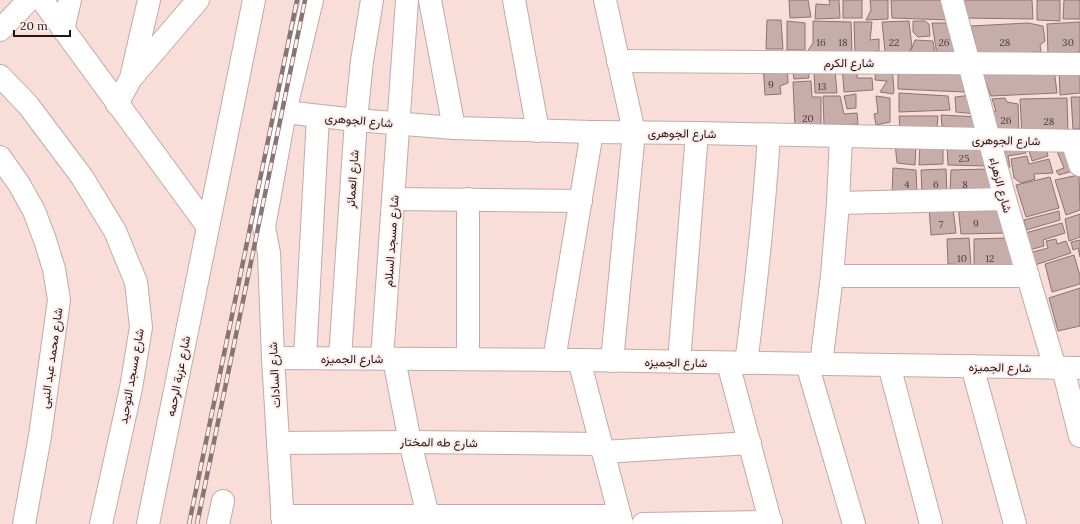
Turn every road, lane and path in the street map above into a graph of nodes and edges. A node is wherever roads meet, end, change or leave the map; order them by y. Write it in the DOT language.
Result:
graph roads {
  1 [pos="29,0"];
  2 [pos="42,0"];
  3 [pos="70,0"];
  4 [pos="149,0"];
  5 [pos="198,0"];
  6 [pos="254,0"];
  7 [pos="312,0"];
  8 [pos="372,0"];
  9 [pos="407,0"];
  10 [pos="430,0"];
  11 [pos="514,0"];
  12 [pos="605,0"];
  13 [pos="952,0"];
  14 [pos="0,30"];
  15 [pos="63,30"];
  16 [pos="618,61"];
  17 [pos="969,63"];
  18 [pos="1080,64"];
  19 [pos="0,76"];
  20 [pos="131,78"];
  21 [pos="117,104"];
  22 [pos="285,112"];
  23 [pos="318,116"];
  24 [pos="356,120"];
  25 [pos="399,124"];
  26 [pos="454,128"];
  27 [pos="538,131"];
  28 [pos="592,132"];
  29 [pos="634,132"];
  30 [pos="697,133"];
  31 [pos="769,135"];
  32 [pos="841,137"];
  33 [pos="989,140"];
  34 [pos="1076,141"];
  35 [pos="0,157"];
  36 [pos="1080,165"];
  37 [pos="394,199"];
  38 [pos="468,199"];
  39 [pos="1005,199"];
  40 [pos="581,201"];
  41 [pos="838,203"];
  42 [pos="208,227"];
  43 [pos="832,276"];
  44 [pos="1028,276"];
  45 [pos="273,358"];
  46 [pos="305,358"];
  47 [pos="340,358"];
  48 [pos="388,358"];
  49 [pos="468,359"];
  50 [pos="554,360"];
  51 [pos="579,360"];
  52 [pos="612,361"];
  53 [pos="679,362"];
  54 [pos="737,363"];
  55 [pos="814,364"];
  56 [pos="889,365"];
  57 [pos="972,366"];
  58 [pos="1066,368"];
  59 [pos="1080,436"];
  60 [pos="410,442"];
  61 [pos="278,443"];
  62 [pos="750,443"];
  63 [pos="602,448"];
  64 [pos="223,502"];
  65 [pos="282,520"];
  66 [pos="429,520"];
  67 [pos="621,520"];
  68 [pos="771,523"];
  69 [pos="24,524"];
  70 [pos="101,524"];
  71 [pos="148,524"];
  72 [pos="218,524"];
  73 [pos="643,524"];
  74 [pos="854,524"];
  75 [pos="931,524"];
  76 [pos="1015,524"];
  1 -- 14 [label="street"];
  2 -- 15 [label="street"];
  3 -- 15 [label="street"];
  4 -- 20 [label="street"];
  5 -- 20 [label="street"];
  6 -- 42 [label="street, شارع عزبة الرحمه"];
  7 -- 22 [label="street"];
  8 -- 24 [label="street, شارع العمائر"];
  9 -- 25 [label="street, شارع مسجد السلام"];
  10 -- 26 [label="street"];
  11 -- 27 [label="street"];
  12 -- 16 [label="street"];
  13 -- 17 [label="street, شارع الزهراء"];
  15 -- 21 [label="street"];
  16 -- 17 [label="street, شارع الكرم"];
  16 -- 29 [label="street"];
  17 -- 18 [label="street, شارع الكرم"];
  17 -- 33 [label="street, شارع الزهراء"];
  19 -- 70 [label="street, شارع مسجد التوحيد"];
  20 -- 21 [label="street"];
  21 -- 42 [label="street"];
  22 -- 23 [label="street, شارع الجوهرى"];
  22 -- 45 [label="street, شارع السادات"];
  23 -- 24 [label="street, شارع الجوهرى"];
  23 -- 46 [label="street"];
  24 -- 25 [label="street, شارع الجوهرى"];
  24 -- 47 [label="street, شارع العمائر"];
  25 -- 26 [label="street, شارع الجوهرى"];
  25 -- 37 [label="street, شارع مسجد السلام"];
  26 -- 27 [label="street, شارع الجوهرى"];
  27 -- 28 [label="street, شارع الجوهرى"];
  28 -- 29 [label="street, شارع الجوهرى"];
  28 -- 40 [label="street"];
  29 -- 30 [label="street, شارع الجوهرى"];
  29 -- 52 [label="street"];
  30 -- 31 [label="street, شارع الجوهرى"];
  30 -- 53 [label="street"];
  31 -- 32 [label="street, شارع الجوهرى"];
  31 -- 54 [label="street"];
  32 -- 33 [label="street, شارع الجوهرى"];
  32 -- 41 [label="street"];
  33 -- 34 [label="street, شارع الجوهرى"];
  33 -- 39 [label="street, شارع الزهراء"];
  34 -- 36 [label="street"];
  35 -- 69 [label="street, شارع محمد عبد النبى"];
  37 -- 38 [label="street"];
  37 -- 48 [label="street, شارع مسجد السلام"];
  38 -- 40 [label="street"];
  38 -- 49 [label="street"];
  39 -- 41 [label="street"];
  39 -- 44 [label="street, شارع الزهراء"];
  40 -- 50 [label="street"];
  41 -- 43 [label="street"];
  42 -- 71 [label="street, شارع عزبة الرحمه"];
  43 -- 44 [label="street"];
  43 -- 55 [label="street"];
  44 -- 58 [label="street, شارع الزهراء"];
  45 -- 46 [label="street, شارع الجميزه"];
  45 -- 61 [label="street, شارع السادات"];
  46 -- 47 [label="street, شارع الجميزه"];
  47 -- 48 [label="street, شارع الجميزه"];
  48 -- 49 [label="street, شارع الجميزه"];
  48 -- 60 [label="street, شارع مسجد السلام"];
  49 -- 50 [label="street, شارع الجميزه"];
  50 -- 51 [label="street, شارع الجميزه"];
  51 -- 52 [label="street, شارع الجميزه"];
  51 -- 63 [label="street"];
  52 -- 53 [label="street, شارع الجميزه"];
  53 -- 54 [label="street, شارع الجميزه"];
  54 -- 55 [label="street, شارع الجميزه"];
  54 -- 62 [label="street"];
  55 -- 56 [label="street, شارع الجميزه"];
  55 -- 74 [label="street"];
  56 -- 57 [label="street, شارع الجميزه"];
  56 -- 75 [label="street"];
  57 -- 58 [label="street, شارع الجميزه"];
  57 -- 76 [label="street"];
  58 -- 59 [label="street, شارع الزهراء"];
  60 -- 61 [label="street, شارع طه المختار"];
  60 -- 63 [label="street, شارع طه المختار"];
  60 -- 66 [label="street, شارع مسجد السلام"];
  61 -- 65 [label="street, شارع السادات"];
  62 -- 63 [label="street, شارع طه المختار"];
  62 -- 68 [label="street"];
  63 -- 67 [label="street"];
  64 -- 72 [label="street"];
  65 -- 66 [label="street"];
  66 -- 67 [label="street"];
  68 -- 73 [label="street"];
}
